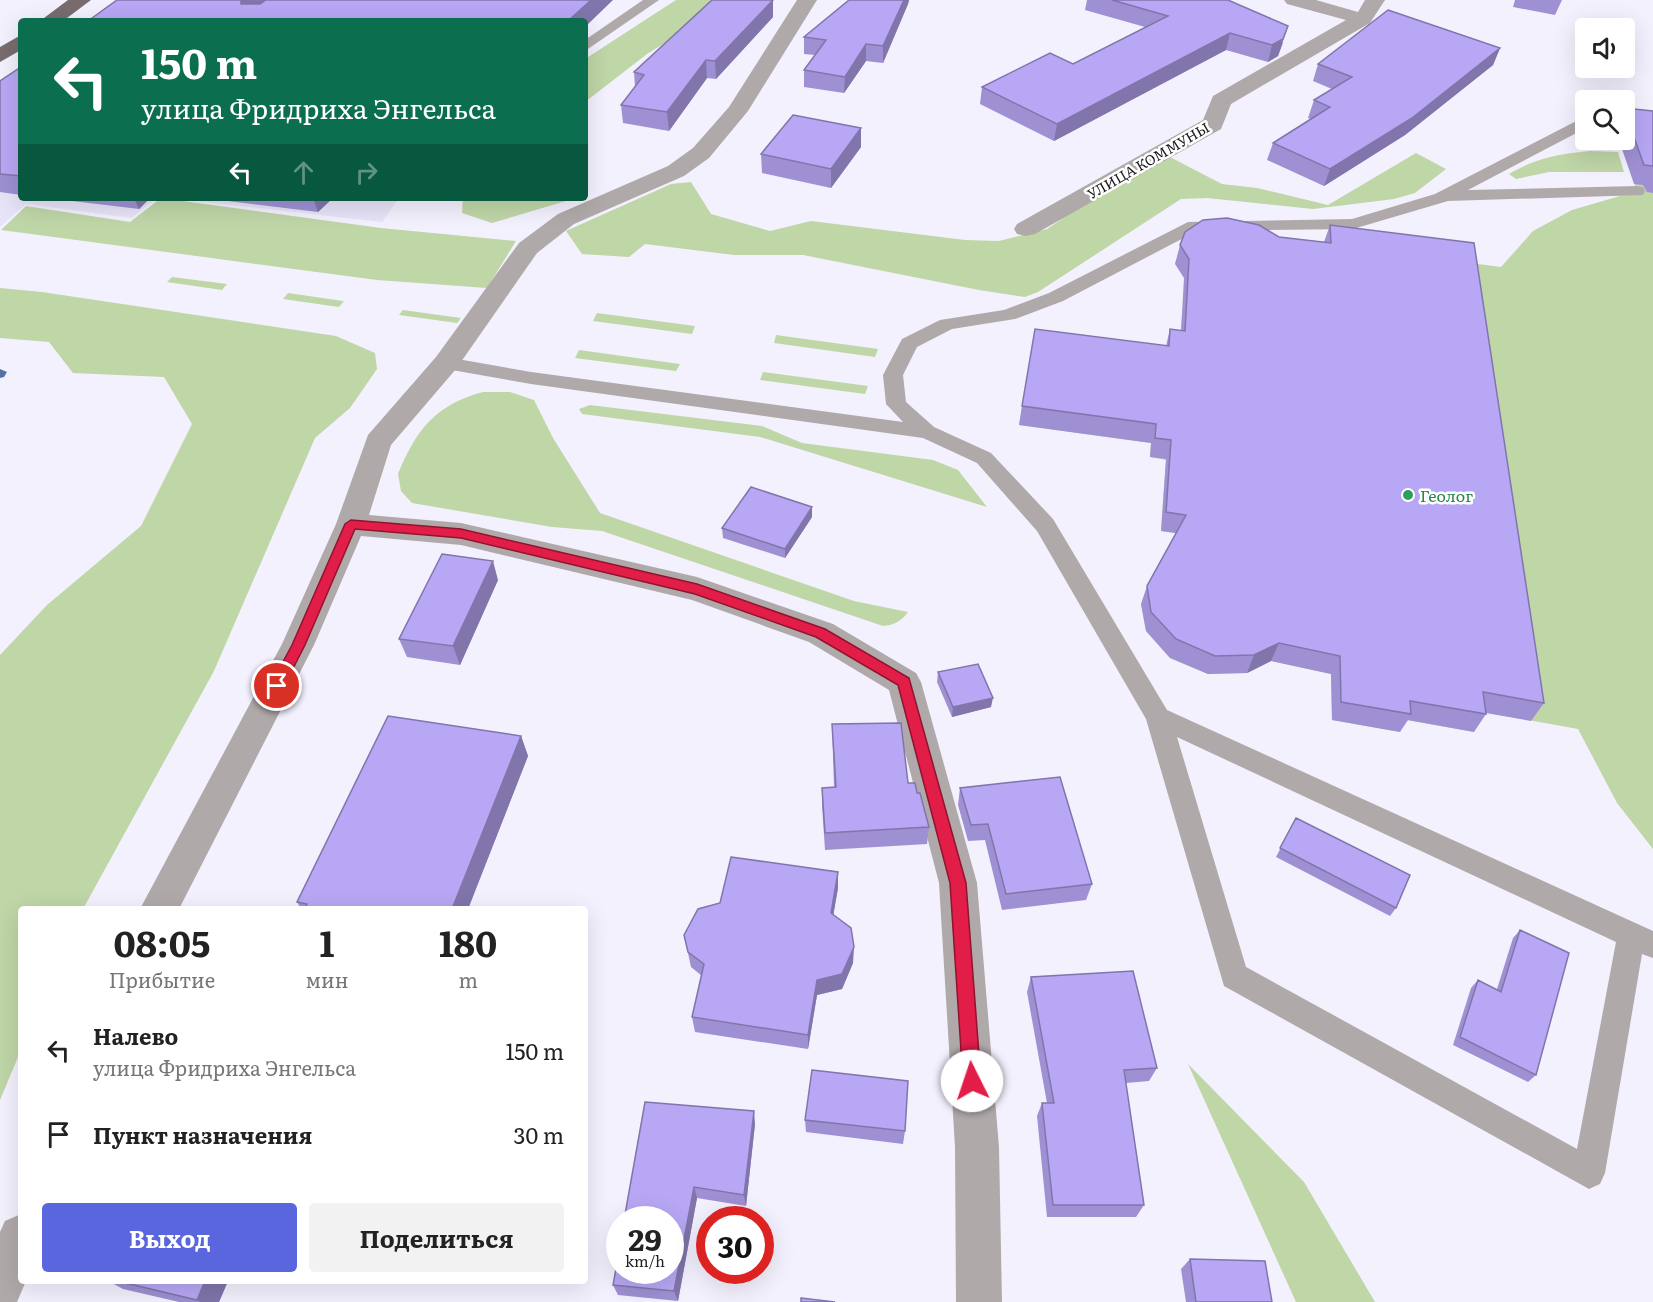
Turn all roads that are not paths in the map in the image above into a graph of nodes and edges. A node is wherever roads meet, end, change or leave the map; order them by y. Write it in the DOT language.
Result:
graph roads {
  1 [pos="81,0"];
  2 [pos="652,0"];
  3 [pos="807,0"];
  4 [pos="1293,0"];
  5 [pos="1375,0"];
  6 [pos="54,18"];
  7 [pos="1363,19"];
  8 [pos="18,43"];
  9 [pos="588,45"];
  10 [pos="0,56"];
  11 [pos="1575,127"];
  12 [pos="1637,191"];
  13 [pos="1444,196"];
  14 [pos="1026,230"];
  15 [pos="446,363"];
  16 [pos="927,432"];
  17 [pos="351,524"];
  18 [pos="1158,717"];
  19 [pos="161,906"];
  20 [pos="1642,940"];
  21 [pos="18,1244"];
  22 [pos="0,1287"];
  23 [pos="979,1302"];
  1 -- 6 [label="main road"];
  2 -- 9 [label="lane"];
  3 -- 15 [label="street"];
  4 -- 7 [label="street"];
  5 -- 7 [label="street, УЛИЦА КОММУНЫ"];
  7 -- 14 [label="street, УЛИЦА КОММУНЫ"];
  8 -- 10 [label="main road"];
  11 -- 13 [label="lane"];
  12 -- 13 [label="lane"];
  13 -- 16 [label="lane"];
  15 -- 16 [label="lane"];
  15 -- 17 [label="street"];
  16 -- 18 [label="lane"];
  17 -- 19 [label="street"];
  17 -- 23 [label="street"];
  18 -- 20 [label="lane"];
  18 -- 20 [label="lane"];
  21 -- 22 [label="street"];
}
